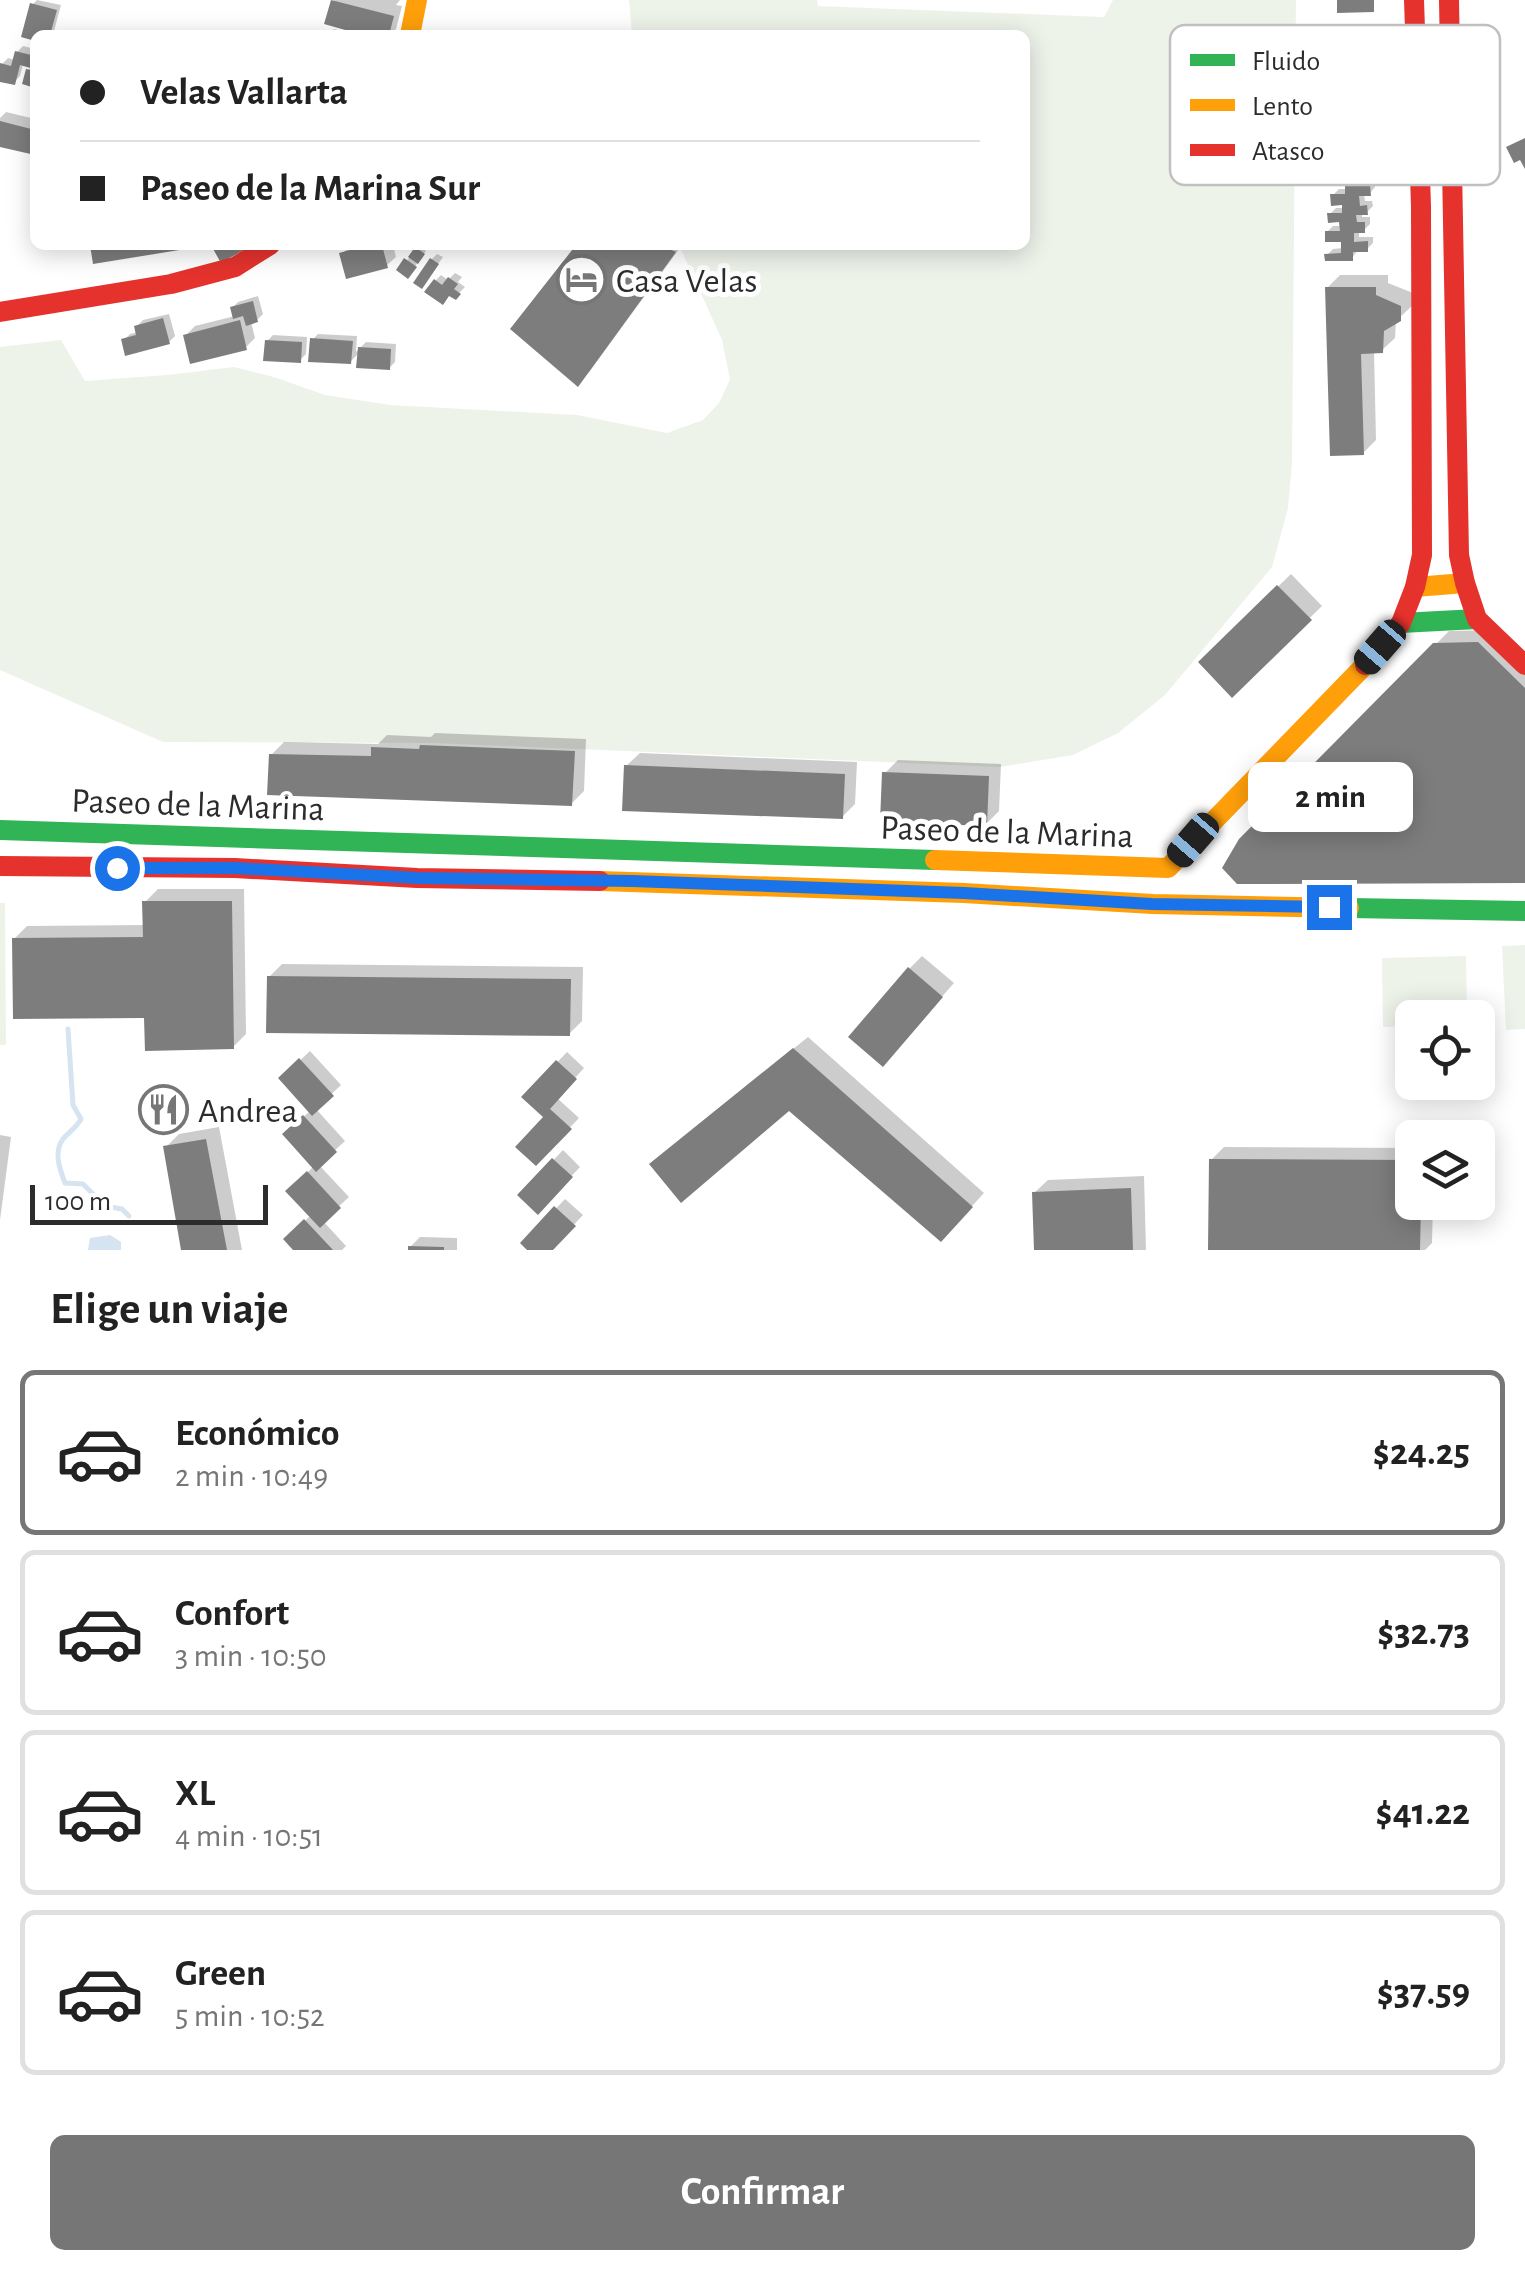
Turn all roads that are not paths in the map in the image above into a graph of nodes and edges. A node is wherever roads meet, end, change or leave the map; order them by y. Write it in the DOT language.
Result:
graph roads {
  1 [pos="417,0"];
  2 [pos="1414,0"];
  3 [pos="1448,0"];
  4 [pos="1415,25"];
  5 [pos="1449,25"];
  6 [pos="411,30"];
  7 [pos="1420,185"];
  8 [pos="1453,185"];
  9 [pos="262,250"];
  10 [pos="0,312"];
  11 [pos="1465,583"];
  12 [pos="1414,587"];
  13 [pos="1477,619"];
  14 [pos="1401,624"];
  15 [pos="1525,665"];
  16 [pos="0,830"];
  17 [pos="634,852"];
  18 [pos="0,866"];
  19 [pos="1168,868"];
  20 [pos="632,881"];
  21 [pos="1152,904"];
  22 [pos="1525,910"];
  1 -- 6 [label="street"];
  2 -- 4 [label="street, Paseo de la Marina"];
  3 -- 5 [label="street"];
  7 -- 12 [label="street, Paseo de la Marina"];
  8 -- 11 [label="street"];
  9 -- 10 [label="street"];
  11 -- 12 [label="street"];
  11 -- 13 [label="street"];
  12 -- 14 [label="street, Paseo de la Marina"];
  13 -- 14 [label="street"];
  13 -- 15 [label="street"];
  14 -- 19 [label="street, Paseo de la Marina"];
  16 -- 17 [label="street, Paseo de la Marina"];
  17 -- 19 [label="street, Paseo de la Marina"];
  17 -- 20 [label="street"];
  18 -- 20 [label="street, Paseo de la Marina"];
  19 -- 21 [label="street"];
  20 -- 21 [label="street, Paseo de la Marina"];
  21 -- 22 [label="street, Paseo de la Marina"];
}
